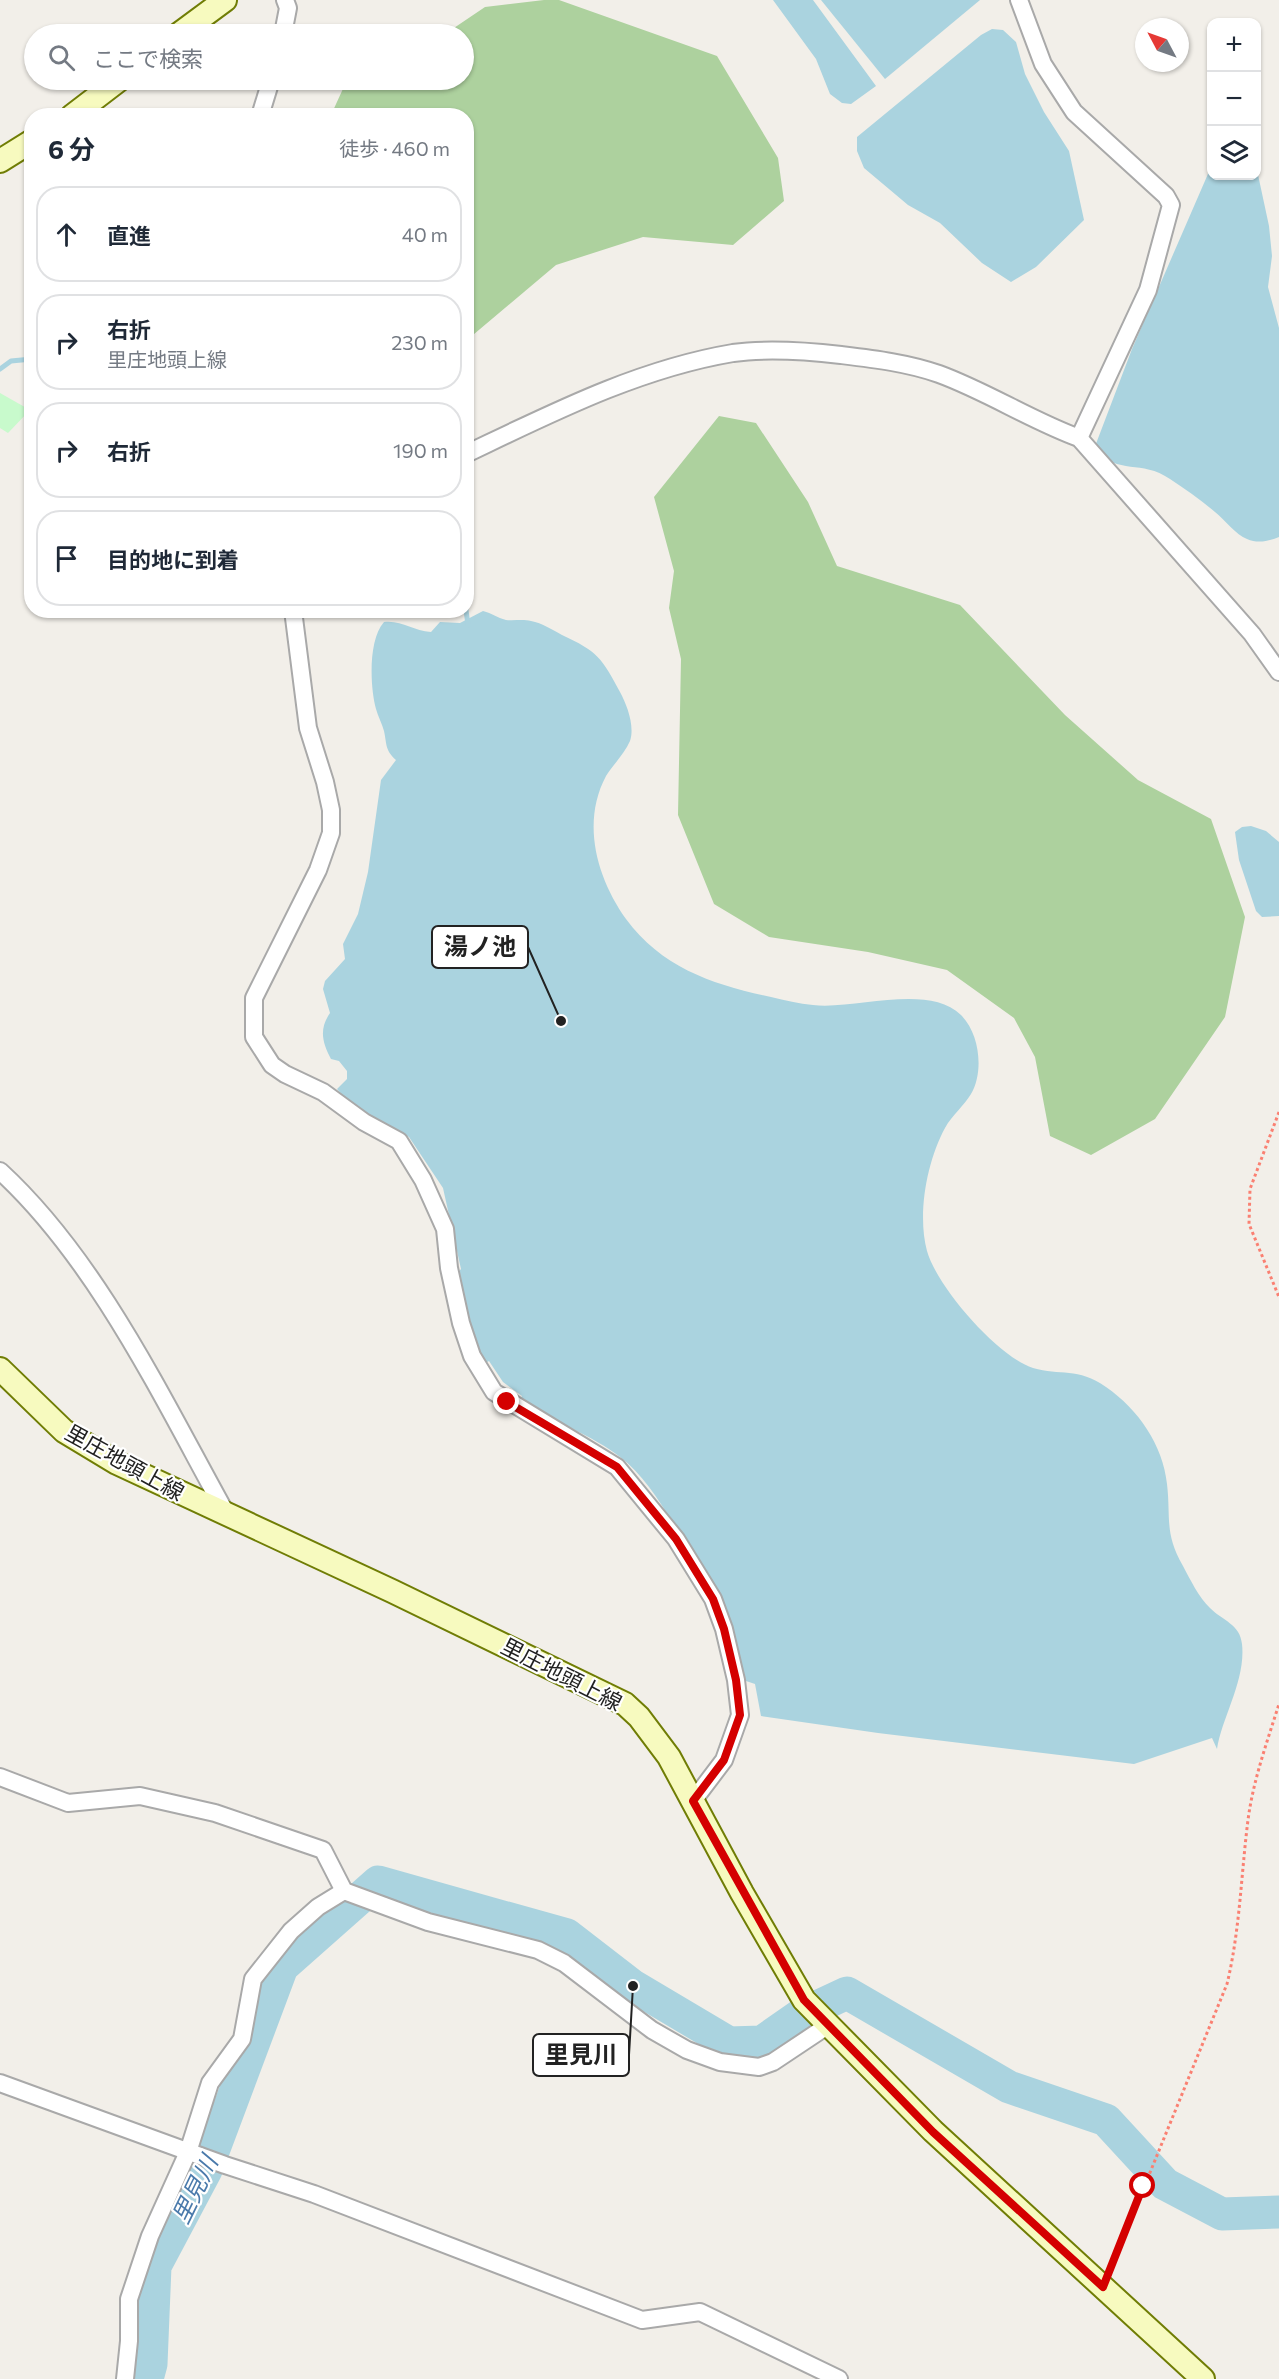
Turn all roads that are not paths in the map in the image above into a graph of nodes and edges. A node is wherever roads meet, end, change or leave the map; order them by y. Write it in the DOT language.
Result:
graph roads {
  1 [pos="225,0"];
  2 [pos="285,0"];
  3 [pos="1019,0"];
  4 [pos="193,24"];
  5 [pos="285,24"];
  6 [pos="106,90"];
  7 [pos="268,90"];
  8 [pos="82,108"];
  9 [pos="263,108"];
  10 [pos="24,146"];
  11 [pos="0,161"];
  12 [pos="1078,438"];
  13 [pos="474,450"];
  14 [pos="294,618"];
  15 [pos="1279,672"];
  16 [pos="0,1171"];
  17 [pos="0,1369"];
  18 [pos="227,1515"];
  19 [pos="0,1778"];
  20 [pos="693,1801"];
  21 [pos="344,1891"];
  22 [pos="824,2022"];
  23 [pos="0,2083"];
  24 [pos="188,2152"];
  25 [pos="124,2379"];
  26 [pos="839,2379"];
  27 [pos="1203,2379"];
  1 -- 4 [label="main road"];
  2 -- 5 [label="street"];
  3 -- 12 [label="street"];
  6 -- 8 [label="main road"];
  7 -- 9 [label="street"];
  10 -- 11 [label="main road"];
  12 -- 13 [label="street"];
  12 -- 15 [label="street"];
  14 -- 20 [label="street"];
  16 -- 18 [label="street"];
  17 -- 18 [label="main road, 里庄地頭上線"];
  18 -- 20 [label="main road, 里庄地頭上線"];
  19 -- 21 [label="street"];
  20 -- 22 [label="main road, 里庄地頭上線"];
  21 -- 22 [label="street"];
  21 -- 24 [label="street"];
  22 -- 27 [label="main road, 里庄地頭上線"];
  23 -- 24 [label="street"];
  24 -- 25 [label="street"];
  24 -- 26 [label="street"];
}
